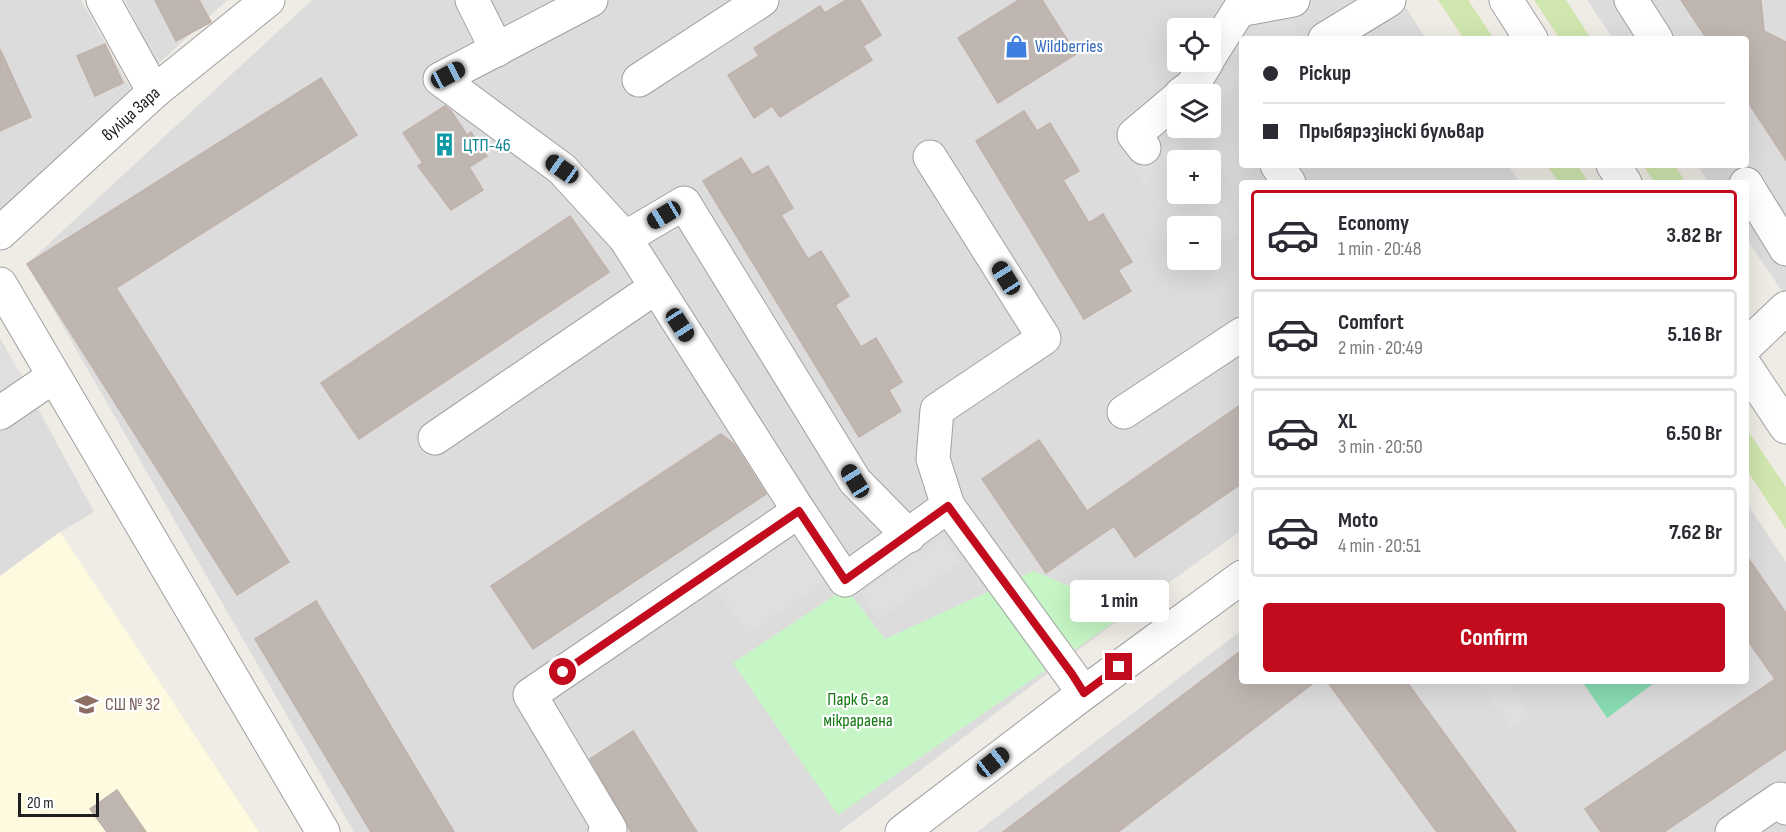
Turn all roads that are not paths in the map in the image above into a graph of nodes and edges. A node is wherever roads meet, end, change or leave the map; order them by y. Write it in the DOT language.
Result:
graph roads {
  1 [pos="103,0"];
  2 [pos="267,0"];
  3 [pos="471,0"];
  4 [pos="591,0"];
  5 [pos="762,0"];
  6 [pos="1293,0"];
  7 [pos="1506,0"];
  8 [pos="1632,0"];
  9 [pos="1376,1"];
  10 [pos="1329,36"];
  11 [pos="1529,36"];
  12 [pos="1654,36"];
  13 [pos="1221,39"];
  14 [pos="497,50"];
  15 [pos="639,80"];
  16 [pos="154,92"];
  17 [pos="1167,107"];
  18 [pos="1144,148"];
  19 [pos="930,157"];
  20 [pos="1749,189"];
  21 [pos="0,233"];
  22 [pos="625,238"];
  23 [pos="1786,249"];
  24 [pos="0,284"];
  25 [pos="656,288"];
  26 [pos="1786,308"];
  27 [pos="1239,336"];
  28 [pos="1749,342"];
  29 [pos="1749,372"];
  30 [pos="54,376"];
  31 [pos="1124,412"];
  32 [pos="0,413"];
  33 [pos="1786,427"];
  34 [pos="435,438"];
  35 [pos="948,506"];
  36 [pos="799,511"];
  37 [pos="909,536"];
  38 [pos="1239,579"];
  39 [pos="1084,693"];
  40 [pos="1786,808"];
  41 [pos="323,832"];
  42 [pos="605,832"];
  43 [pos="903,832"];
  44 [pos="1732,832"];
  1 -- 16 [label="street"];
  2 -- 16 [label="street, вуліца Зара"];
  3 -- 14 [label="street"];
  4 -- 14 [label="street"];
  5 -- 15 [label="street"];
  6 -- 13 [label="street"];
  7 -- 11 [label="street"];
  8 -- 12 [label="street"];
  9 -- 10 [label="street"];
  14 -- 22 [label="street"];
  16 -- 21 [label="street, вуліца Зара"];
  17 -- 18 [label="street"];
  19 -- 35 [label="street"];
  20 -- 23 [label="street"];
  22 -- 25 [label="street"];
  22 -- 37 [label="street"];
  24 -- 30 [label="street"];
  25 -- 34 [label="street"];
  25 -- 36 [label="street"];
  26 -- 28 [label="street"];
  27 -- 31 [label="street"];
  29 -- 33 [label="street"];
  30 -- 32 [label="street"];
  30 -- 41 [label="street"];
  35 -- 37 [label="street"];
  35 -- 39 [label="street"];
  36 -- 37 [label="street"];
  36 -- 42 [label="street"];
  38 -- 39 [label="street"];
  39 -- 43 [label="street"];
  40 -- 44 [label="street"];
}
